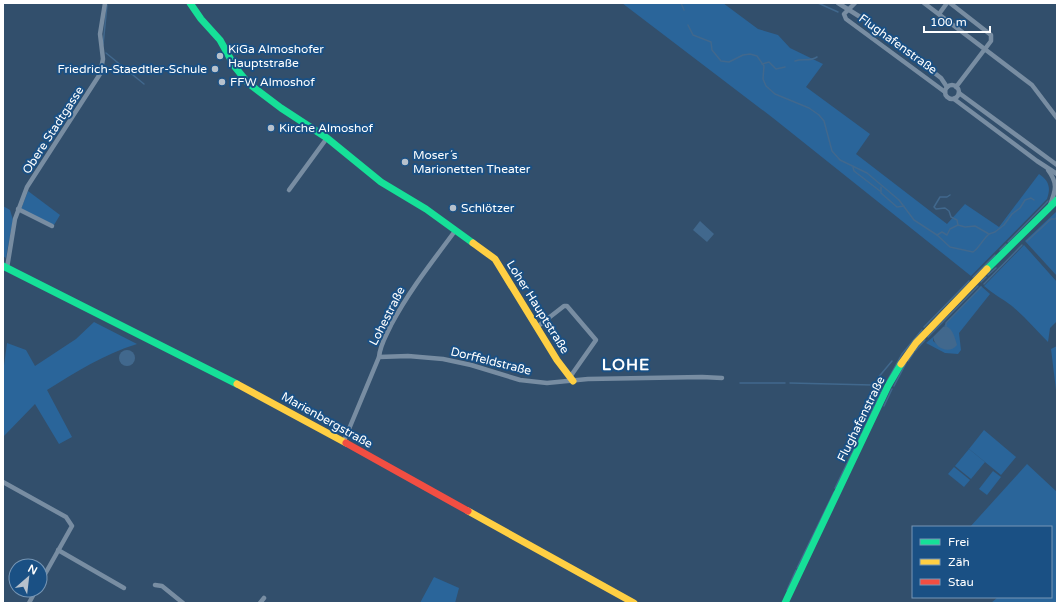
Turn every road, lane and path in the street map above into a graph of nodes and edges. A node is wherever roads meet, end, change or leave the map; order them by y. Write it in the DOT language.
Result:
graph roads {
  1 [pos="105,3"];
  2 [pos="190,3"];
  3 [pos="838,3"];
  4 [pos="855,3"];
  5 [pos="924,3"];
  6 [pos="947,3"];
  7 [pos="950,3"];
  8 [pos="847,10"];
  9 [pos="939,14"];
  10 [pos="985,48"];
  11 [pos="956,86"];
  12 [pos="946,90"];
  13 [pos="959,93"];
  14 [pos="954,99"];
  15 [pos="1057,118"];
  16 [pos="328,138"];
  17 [pos="1057,165"];
  18 [pos="1046,167"];
  19 [pos="1057,174"];
  20 [pos="289,190"];
  21 [pos="1057,200"];
  22 [pos="1057,206"];
  23 [pos="18,210"];
  24 [pos="1048,210"];
  25 [pos="52,226"];
  26 [pos="455,232"];
  27 [pos="5,267"];
  28 [pos="990,267"];
  29 [pos="537,327"];
  30 [pos="379,357"];
  31 [pos="722,378"];
  32 [pos="572,379"];
  33 [pos="344,441"];
  34 [pos="3,482"];
  35 [pos="58,550"];
  36 [pos="48,568"];
  37 [pos="155,585"];
  38 [pos="124,588"];
  39 [pos="264,598"];
  40 [pos="183,603"];
  41 [pos="260,603"];
  42 [pos="634,603"];
  43 [pos="785,603"];
  1 -- 23 [label="street, Obere Stadtgasse"];
  2 -- 16 [label="main road, Loher Hauptstraße"];
  3 -- 8 [label="street, Flughafenstraße"];
  4 -- 8 [label="street, Flughafenstraße"];
  5 -- 9 [label="street"];
  6 -- 9 [label="street"];
  7 -- 10 [label="street"];
  8 -- 12 [label="street, Flughafenstraße"];
  8 -- 12 [label="street, Flughafenstraße"];
  9 -- 10 [label="street"];
  10 -- 11 [label="street"];
  10 -- 15 [label="street"];
  11 -- 12 [label="street"];
  11 -- 13 [label="street"];
  12 -- 14 [label="street, Flughafenstraße"];
  13 -- 14 [label="street"];
  13 -- 17 [label="street"];
  14 -- 18 [label="street, Flughafenstraße"];
  16 -- 20 [label="street"];
  16 -- 26 [label="main road, Loher Hauptstraße"];
  18 -- 19 [label="street, Flughafenstraße"];
  18 -- 24 [label="street, Flughafenstraße"];
  21 -- 24 [label="main road, Flughafenstraße"];
  22 -- 28 [label="main road, Flughafenstraße"];
  23 -- 25 [label="street"];
  23 -- 27 [label="street, Obere Stadtgasse"];
  24 -- 28 [label="main road, Flughafenstraße"];
  26 -- 29 [label="main road, Loher Hauptstraße"];
  26 -- 30 [label="street, Lohestraße"];
  27 -- 33 [label="main road, Marienbergstraße"];
  28 -- 43 [label="main road, Flughafenstraße"];
  29 -- 32 [label="main road, Loher Hauptstraße"];
  29 -- 32 [label="street"];
  30 -- 32 [label="street, Dorffeldstraße"];
  30 -- 33 [label="street, Lohestraße"];
  31 -- 32 [label="street, Dorffeldstraße"];
  33 -- 42 [label="main road, Marienbergstraße"];
  34 -- 35 [label="street"];
  35 -- 36 [label="street"];
  35 -- 38 [label="street"];
  37 -- 40 [label="street"];
  39 -- 41 [label="street"];
}
